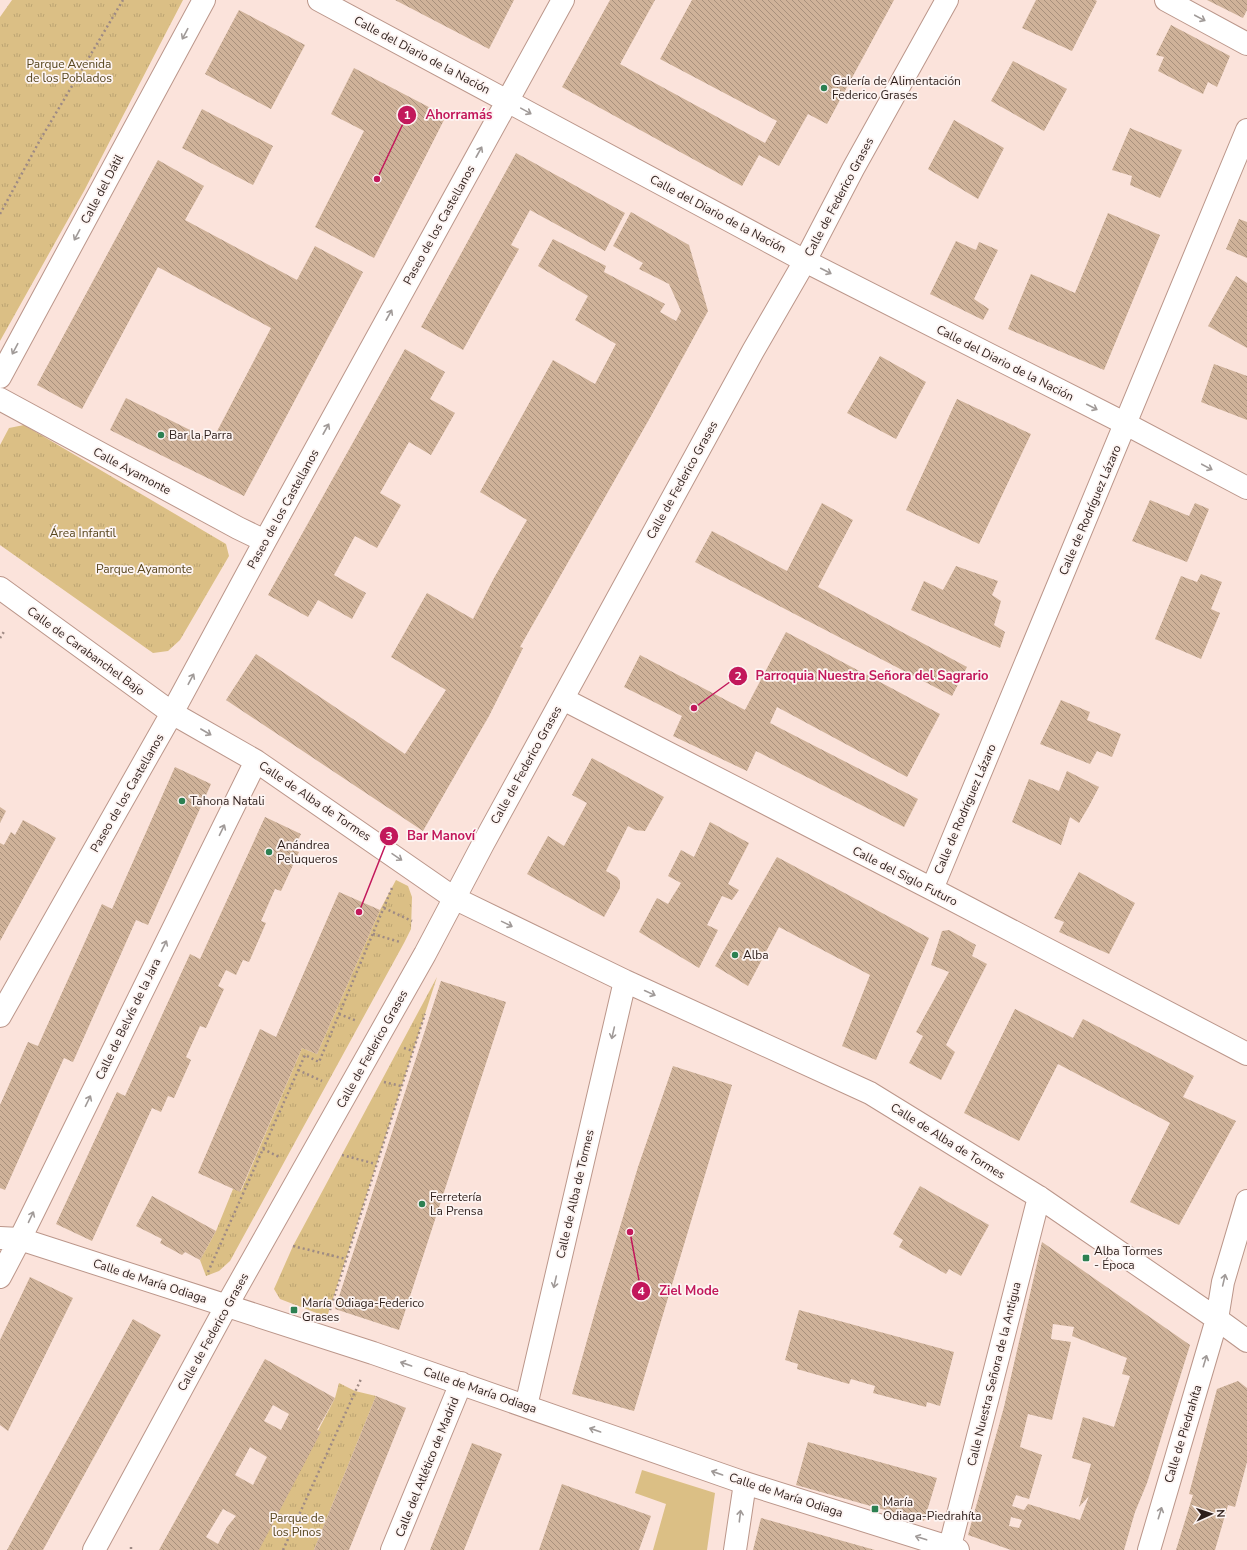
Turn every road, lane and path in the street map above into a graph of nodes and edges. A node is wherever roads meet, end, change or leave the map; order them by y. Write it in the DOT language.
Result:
graph roads {
  1 [pos="123,0"];
  2 [pos="204,0"];
  3 [pos="319,0"];
  4 [pos="563,0"];
  5 [pos="947,0"];
  6 [pos="1166,0"];
  7 [pos="1247,44"];
  8 [pos="507,100"];
  9 [pos="1247,130"];
  10 [pos="0,214"];
  11 [pos="805,261"];
  12 [pos="0,377"];
  13 [pos="0,399"];
  14 [pos="1126,424"];
  15 [pos="1247,488"];
  16 [pos="265,541"];
  17 [pos="0,588"];
  18 [pos="5,630"];
  19 [pos="0,638"];
  20 [pos="562,699"];
  21 [pos="172,713"];
  22 [pos="256,761"];
  23 [pos="393,887"];
  24 [pos="932,890"];
  25 [pos="454,898"];
  26 [pos="384,908"];
  27 [pos="412,922"];
  28 [pos="372,934"];
  29 [pos="404,943"];
  30 [pos="625,981"];
  31 [pos="427,1007"];
  32 [pos="339,1014"];
  33 [pos="0,1016"];
  34 [pos="361,1022"];
  35 [pos="400,1046"];
  36 [pos="413,1051"];
  37 [pos="1247,1054"];
  38 [pos="298,1070"];
  39 [pos="381,1081"];
  40 [pos="328,1083"];
  41 [pos="401,1086"];
  42 [pos="262,1149"];
  43 [pos="341,1155"];
  44 [pos="285,1160"];
  45 [pos="376,1164"];
  46 [pos="1039,1197"];
  47 [pos="1247,1201"];
  48 [pos="10,1239"];
  49 [pos="293,1246"];
  50 [pos="346,1259"];
  51 [pos="206,1276"];
  52 [pos="0,1277"];
  53 [pos="227,1305"];
  54 [pos="329,1310"];
  55 [pos="1218,1319"];
  56 [pos="1247,1341"];
  57 [pos="361,1379"];
  58 [pos="461,1383"];
  59 [pos="526,1406"];
  60 [pos="745,1483"];
  61 [pos="952,1549"];
  62 [pos="94,1550"];
  63 [pos="283,1550"];
  64 [pos="392,1550"];
  65 [pos="735,1550"];
  66 [pos="1149,1550"];
  1 -- 10 [label="path"];
  2 -- 12 [label="street, Calle del Dátil, one-way"];
  3 -- 8 [label="street, Calle del Diario de la Nación"];
  4 -- 8 [label="street, Paseo de los Castellanos"];
  5 -- 11 [label="street, Calle de Federico Grases"];
  6 -- 7 [label="street, one-way"];
  8 -- 11 [label="street, Calle del Diario de la Nación, one-way"];
  16 -- 8 [label="street, Paseo de los Castellanos, one-way"];
  9 -- 14 [label="street, Calle de Rodríguez Lázaro"];
  11 -- 14 [label="street, Calle del Diario de la Nación, one-way"];
  11 -- 20 [label="street, Calle de Federico Grases"];
  13 -- 16 [label="street, Calle Ayamonte"];
  14 -- 15 [label="street, Calle del Diario de la Nación, one-way"];
  14 -- 24 [label="street, Calle de Rodríguez Lázaro"];
  21 -- 16 [label="street, Paseo de los Castellanos, one-way"];
  17 -- 21 [label="street, Calle de Carabanchel Bajo"];
  18 -- 19 [label="path"];
  20 -- 24 [label="street, Calle del Siglo Futuro"];
  20 -- 25 [label="street, Calle de Federico Grases"];
  21 -- 22 [label="street, Calle de Alba de Tormes, one-way"];
  21 -- 33 [label="street, Paseo de los Castellanos"];
  22 -- 25 [label="street, Calle de Alba de Tormes, one-way"];
  48 -- 22 [label="street, Calle de Belvís de la Jara, one-way"];
  23 -- 26 [label="path"];
  24 -- 37 [label="street, Calle del Siglo Futuro"];
  25 -- 30 [label="street, Calle de Alba de Tormes, one-way"];
  25 -- 53 [label="street, Calle de Federico Grases"];
  26 -- 27 [label="path"];
  26 -- 28 [label="path"];
  28 -- 29 [label="path"];
  28 -- 32 [label="path"];
  30 -- 46 [label="street, Calle de Alba de Tormes, one-way"];
  30 -- 59 [label="street, Calle de Alba de Tormes, one-way"];
  31 -- 36 [label="path"];
  32 -- 34 [label="path"];
  32 -- 38 [label="path"];
  35 -- 36 [label="path"];
  36 -- 41 [label="path"];
  38 -- 40 [label="path"];
  38 -- 42 [label="path"];
  39 -- 41 [label="path"];
  41 -- 45 [label="path"];
  42 -- 44 [label="path"];
  42 -- 51 [label="path"];
  43 -- 45 [label="path"];
  45 -- 50 [label="path"];
  46 -- 55 [label="street, Calle de Alba de Tormes"];
  46 -- 61 [label="street, Calle Nuestra Señora de la Antigua"];
  55 -- 47 [label="street, Calle de Piedrahíta, one-way"];
  48 -- 52 [label="street, Calle de Belvís de la Jara"];
  48 -- 53 [label="street, Calle de María Odiaga"];
  49 -- 50 [label="path"];
  50 -- 54 [label="path"];
  58 -- 53 [label="street, Calle de María Odiaga, one-way"];
  53 -- 62 [label="street, Calle de Federico Grases"];
  55 -- 56 [label="street, Calle de Alba de Tormes"];
  66 -- 55 [label="street, Calle de Piedrahíta, one-way"];
  57 -- 63 [label="path"];
  58 -- 59 [label="street, Calle de María Odiaga"];
  58 -- 64 [label="street, Calle del Atlético de Madrid"];
  60 -- 59 [label="street, Calle de María Odiaga, one-way"];
  61 -- 60 [label="street, Calle de María Odiaga, one-way"];
  65 -- 60 [label="street, one-way"];
}
